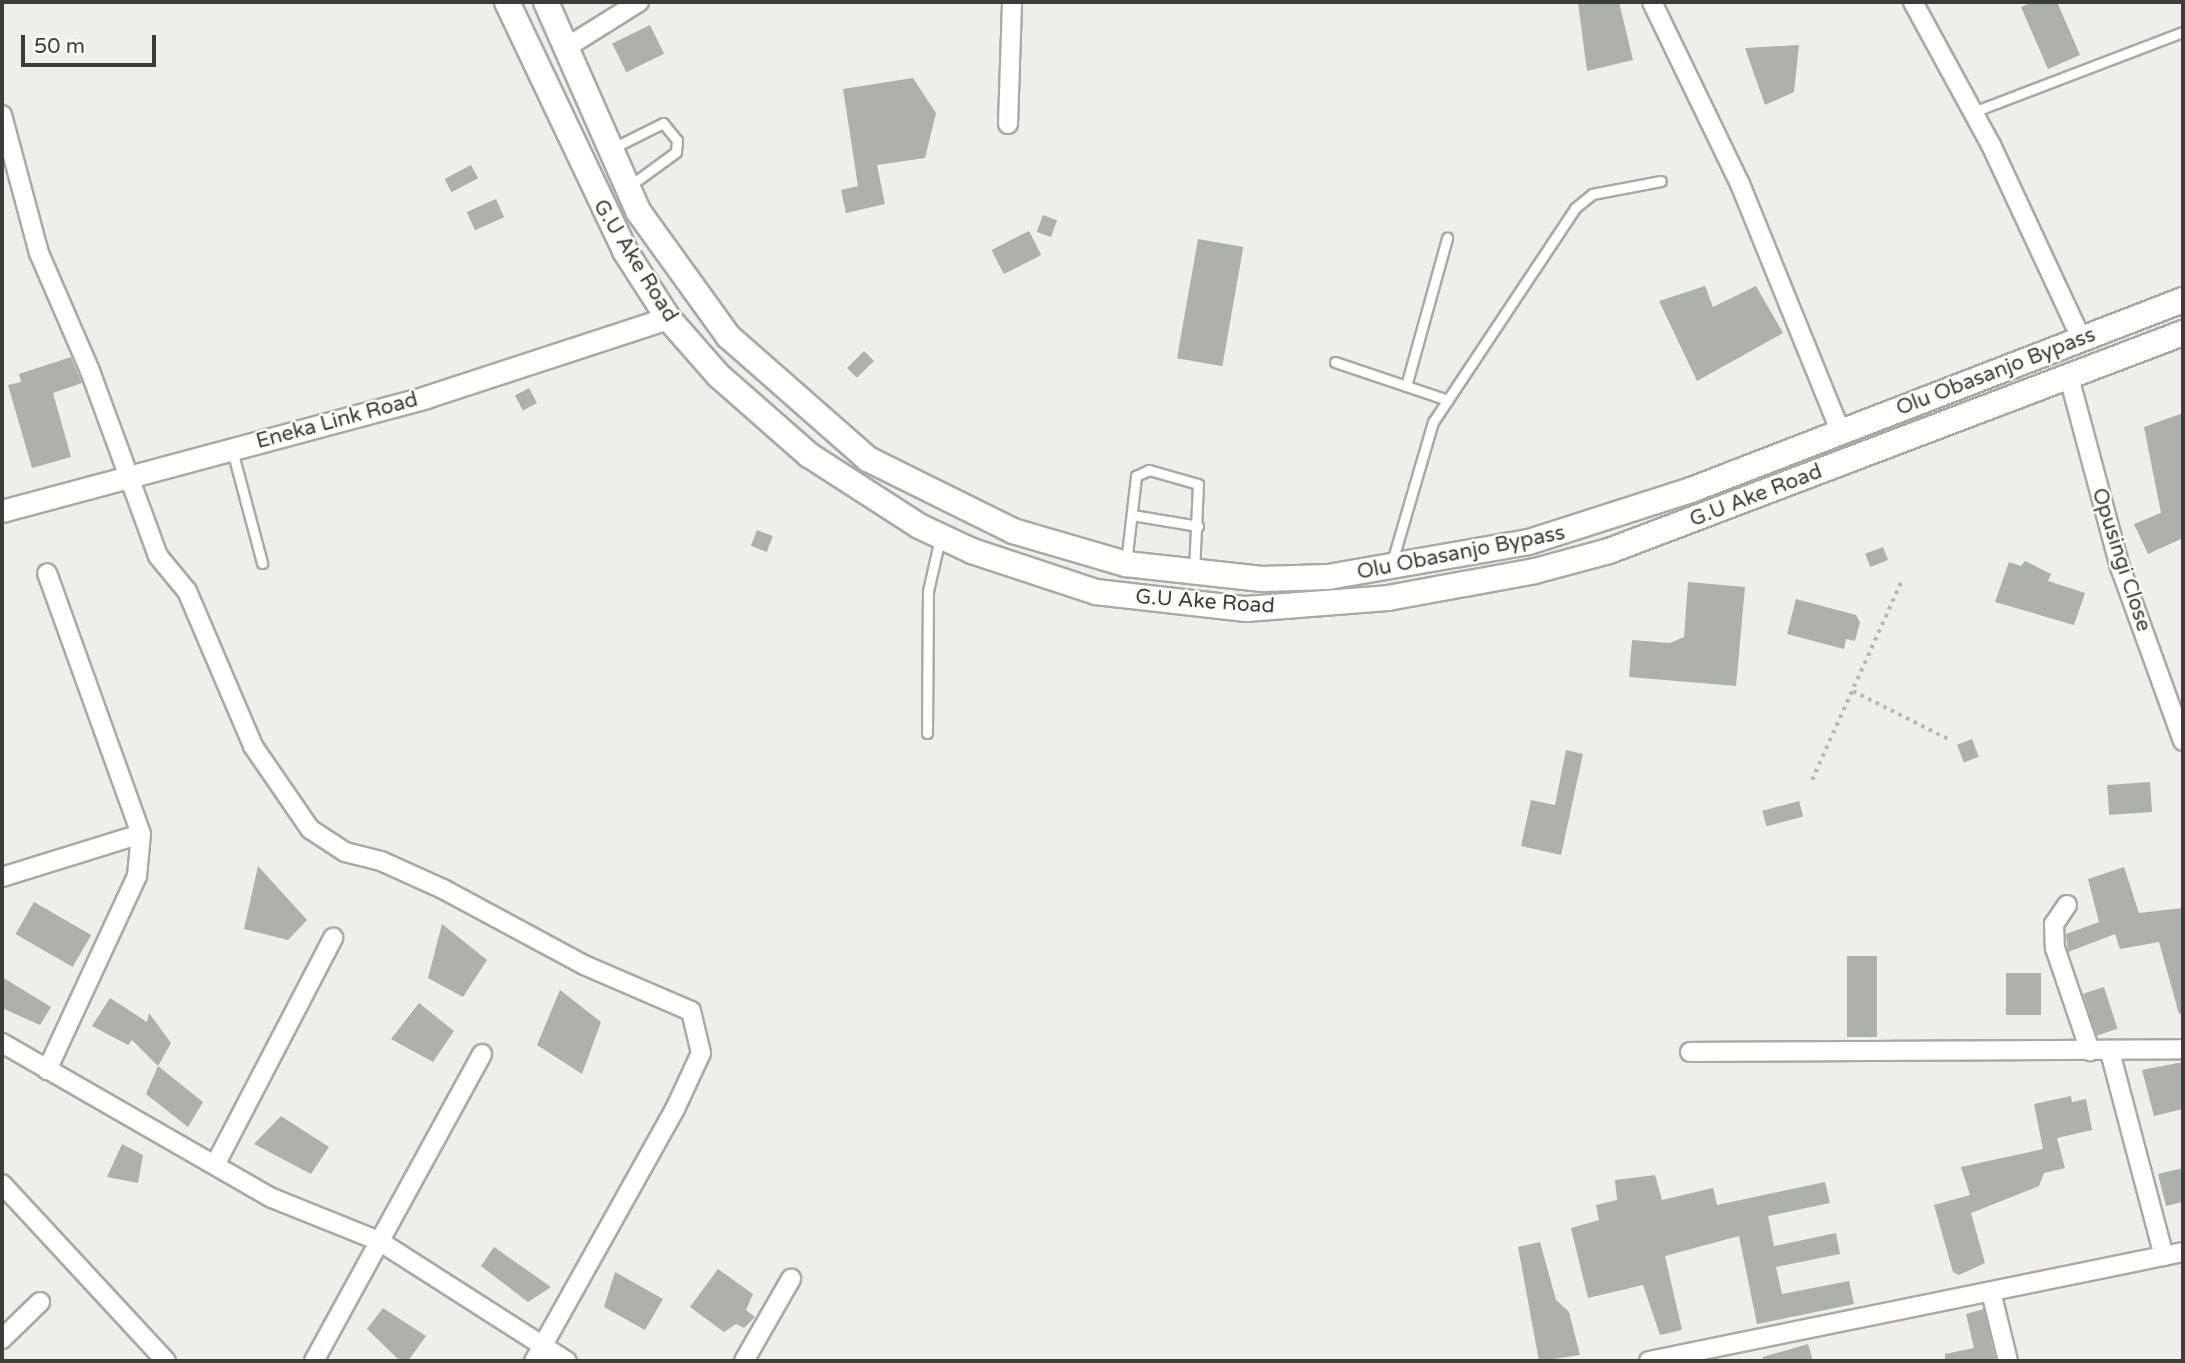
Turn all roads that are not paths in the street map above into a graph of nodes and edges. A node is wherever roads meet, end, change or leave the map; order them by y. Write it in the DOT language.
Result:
graph roads {
  1 [pos="507,2"];
  2 [pos="546,2"];
  3 [pos="639,2"];
  4 [pos="1012,2"];
  5 [pos="1652,2"];
  6 [pos="1913,2"];
  7 [pos="2183,32"];
  8 [pos="567,47"];
  9 [pos="1973,112"];
  10 [pos="2,115"];
  11 [pos="1008,124"];
  12 [pos="608,151"];
  13 [pos="1661,181"];
  14 [pos="627,188"];
  15 [pos="1447,238"];
  16 [pos="2183,300"];
  17 [pos="668,318"];
  18 [pos="2183,332"];
  19 [pos="2081,338"];
  20 [pos="1335,362"];
  21 [pos="2068,377"];
  22 [pos="1406,386"];
  23 [pos="1448,400"];
  24 [pos="1841,433"];
  25 [pos="232,450"];
  26 [pos="129,478"];
  27 [pos="2,511"];
  28 [pos="1132,515"];
  29 [pos="1198,526"];
  30 [pos="940,536"];
  31 [pos="262,563"];
  32 [pos="1126,564"];
  33 [pos="1390,570"];
  34 [pos="47,573"];
  35 [pos="1194,574"];
  36 [pos="927,733"];
  37 [pos="2183,741"];
  38 [pos="141,834"];
  39 [pos="2,877"];
  40 [pos="2067,905"];
  41 [pos="333,938"];
  42 [pos="2,1043"];
  43 [pos="2183,1049"];
  44 [pos="2090,1051"];
  45 [pos="1689,1052"];
  46 [pos="2110,1052"];
  47 [pos="482,1054"];
  48 [pos="47,1070"];
  49 [pos="216,1163"];
  50 [pos="2,1184"];
  51 [pos="379,1241"];
  52 [pos="2183,1252"];
  53 [pos="2164,1256"];
  54 [pos="792,1279"];
  55 [pos="1991,1292"];
  56 [pos="40,1302"];
  57 [pos="2,1339"];
  58 [pos="543,1345"];
  59 [pos="166,1361"];
  60 [pos="314,1361"];
  61 [pos="534,1361"];
  62 [pos="567,1361"];
  63 [pos="744,1361"];
  64 [pos="1649,1361"];
  65 [pos="2008,1361"];
  1 -- 17 [label="main road, G.U Ake Road"];
  2 -- 8 [label="main road, Olu Obasanjo Bypass"];
  3 -- 8 [label="street"];
  4 -- 11 [label="street"];
  5 -- 24 [label="street"];
  6 -- 9 [label="street"];
  7 -- 9 [label="lane"];
  8 -- 12 [label="main road, Olu Obasanjo Bypass"];
  9 -- 19 [label="street"];
  10 -- 26 [label="street"];
  12 -- 14 [label="main road, Olu Obasanjo Bypass"];
  12 -- 14 [label="lane"];
  13 -- 23 [label="lane"];
  14 -- 32 [label="main road, Olu Obasanjo Bypass"];
  15 -- 22 [label="lane"];
  16 -- 19 [label="main road, Olu Obasanjo Bypass"];
  17 -- 25 [label="street, Eneka Link Road"];
  17 -- 30 [label="main road, G.U Ake Road"];
  18 -- 21 [label="main road, G.U Ake Road"];
  19 -- 24 [label="main road, Olu Obasanjo Bypass"];
  20 -- 22 [label="lane"];
  21 -- 30 [label="main road, G.U Ake Road"];
  21 -- 37 [label="street, Opusingi Close"];
  22 -- 23 [label="lane"];
  23 -- 33 [label="lane"];
  24 -- 33 [label="main road, Olu Obasanjo Bypass"];
  25 -- 26 [label="street, Eneka Link Road"];
  25 -- 31 [label="lane"];
  26 -- 27 [label="street, Eneka Link Road"];
  26 -- 58 [label="street"];
  28 -- 29 [label="lane"];
  28 -- 29 [label="lane"];
  28 -- 32 [label="lane"];
  29 -- 35 [label="lane"];
  30 -- 36 [label="lane"];
  32 -- 35 [label="main road, Olu Obasanjo Bypass"];
  33 -- 35 [label="main road, Olu Obasanjo Bypass"];
  34 -- 38 [label="street"];
  38 -- 39 [label="street"];
  38 -- 48 [label="street"];
  40 -- 44 [label="street"];
  41 -- 49 [label="street"];
  42 -- 48 [label="street"];
  43 -- 46 [label="street"];
  44 -- 45 [label="street"];
  44 -- 46 [label="street"];
  46 -- 53 [label="street"];
  47 -- 51 [label="street"];
  48 -- 49 [label="street"];
  49 -- 51 [label="street"];
  50 -- 59 [label="street"];
  51 -- 58 [label="street"];
  51 -- 60 [label="street"];
  52 -- 53 [label="street"];
  53 -- 55 [label="street"];
  54 -- 63 [label="street"];
  55 -- 64 [label="street"];
  55 -- 65 [label="street"];
  56 -- 57 [label="street"];
  58 -- 61 [label="street"];
  58 -- 62 [label="street"];
}
